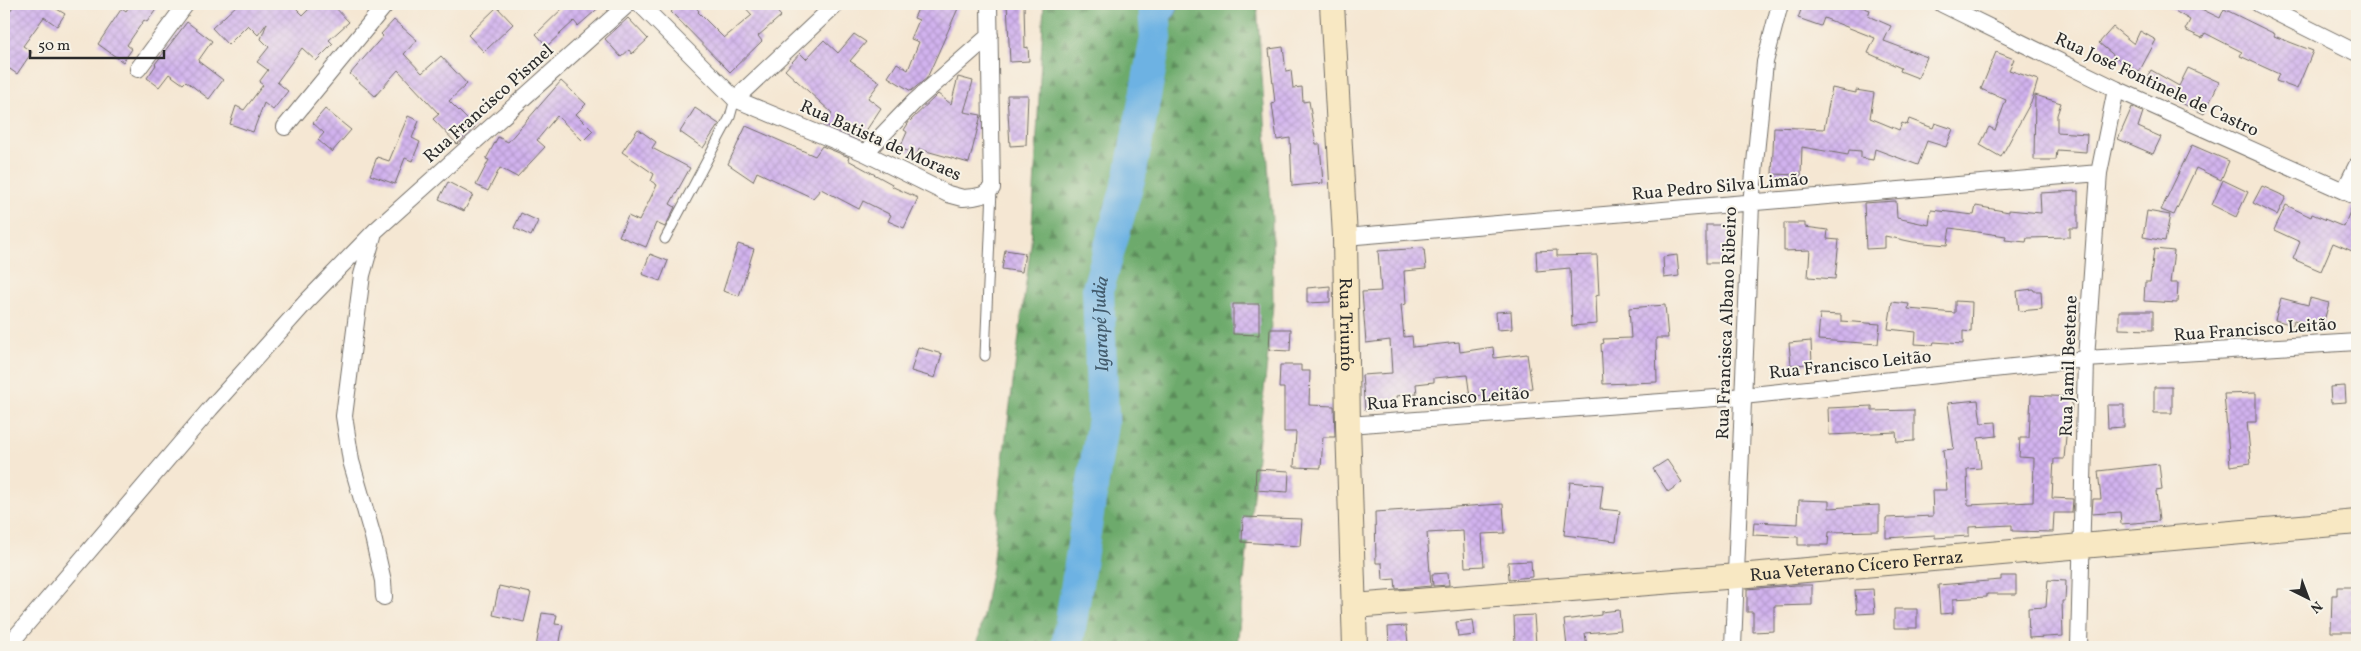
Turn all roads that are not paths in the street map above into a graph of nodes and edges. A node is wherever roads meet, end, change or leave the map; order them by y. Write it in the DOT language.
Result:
graph roads {
  1 [pos="186,4"];
  2 [pos="386,4"];
  3 [pos="628,4"];
  4 [pos="640,4"];
  5 [pos="836,4"];
  6 [pos="989,4"];
  7 [pos="1332,4"];
  8 [pos="1780,4"];
  9 [pos="1942,4"];
  10 [pos="2260,4"];
  11 [pos="990,35"];
  12 [pos="2357,53"];
  13 [pos="138,69"];
  14 [pos="2116,89"];
  15 [pos="735,98"];
  16 [pos="285,128"];
  17 [pos="865,154"];
  18 [pos="2357,165"];
  19 [pos="2099,173"];
  20 [pos="992,188"];
  21 [pos="2351,194"];
  22 [pos="1751,204"];
  23 [pos="375,232"];
  24 [pos="1345,237"];
  25 [pos="665,239"];
  26 [pos="2357,342"];
  27 [pos="985,356"];
  28 [pos="2086,359"];
  29 [pos="1743,396"];
  30 [pos="1348,425"];
  31 [pos="2357,522"];
  32 [pos="2082,546"];
  33 [pos="1738,576"];
  34 [pos="384,597"];
  35 [pos="1354,606"];
  36 [pos="7,647"];
  37 [pos="1355,647"];
  38 [pos="1733,647"];
  39 [pos="2079,647"];
  1 -- 13 [label="street"];
  2 -- 16 [label="street"];
  3 -- 23 [label="street, Rua Francisco Pismel"];
  4 -- 15 [label="street, Rua Batista de Moraes"];
  5 -- 15 [label="street"];
  6 -- 11 [label="street"];
  7 -- 24 [label="street, Rua Triunfo"];
  8 -- 22 [label="street, Rua Francisca Albano Ribeiro"];
  9 -- 14 [label="street, Rua José Fontinele de Castro"];
  10 -- 12 [label="street"];
  11 -- 17 [label="street"];
  11 -- 20 [label="street"];
  14 -- 19 [label="street, Rua Jamil Bestene"];
  14 -- 21 [label="street, Rua José Fontinele de Castro"];
  15 -- 17 [label="street, Rua Batista de Moraes"];
  15 -- 25 [label="lane"];
  17 -- 20 [label="street, Rua Batista de Moraes"];
  18 -- 21 [label="street"];
  19 -- 22 [label="street, Rua Pedro Silva Limão"];
  19 -- 28 [label="street, Rua Jamil Bestene"];
  20 -- 27 [label="lane"];
  22 -- 24 [label="street, Rua Pedro Silva Limão"];
  22 -- 29 [label="street, Rua Francisca Albano Ribeiro"];
  23 -- 34 [label="street"];
  23 -- 36 [label="street, Rua Francisco Pismel"];
  24 -- 30 [label="street, Rua Triunfo"];
  26 -- 28 [label="street, Rua Francisco Leitão"];
  28 -- 29 [label="street, Rua Francisco Leitão"];
  28 -- 32 [label="street, Rua Jamil Bestene"];
  29 -- 30 [label="street, Rua Francisco Leitão"];
  29 -- 33 [label="street, Rua Francisca Albano Ribeiro"];
  30 -- 35 [label="street, Rua Triunfo"];
  31 -- 32 [label="street, Rua Veterano Cícero Ferraz"];
  32 -- 33 [label="street, Rua Veterano Cícero Ferraz"];
  32 -- 39 [label="street, Rua Jamil Bestene"];
  33 -- 35 [label="street, Rua Veterano Cícero Ferraz"];
  33 -- 38 [label="street, Rua Francisca Albano Ribeiro"];
  35 -- 37 [label="street, Rua Triunfo"];
}
